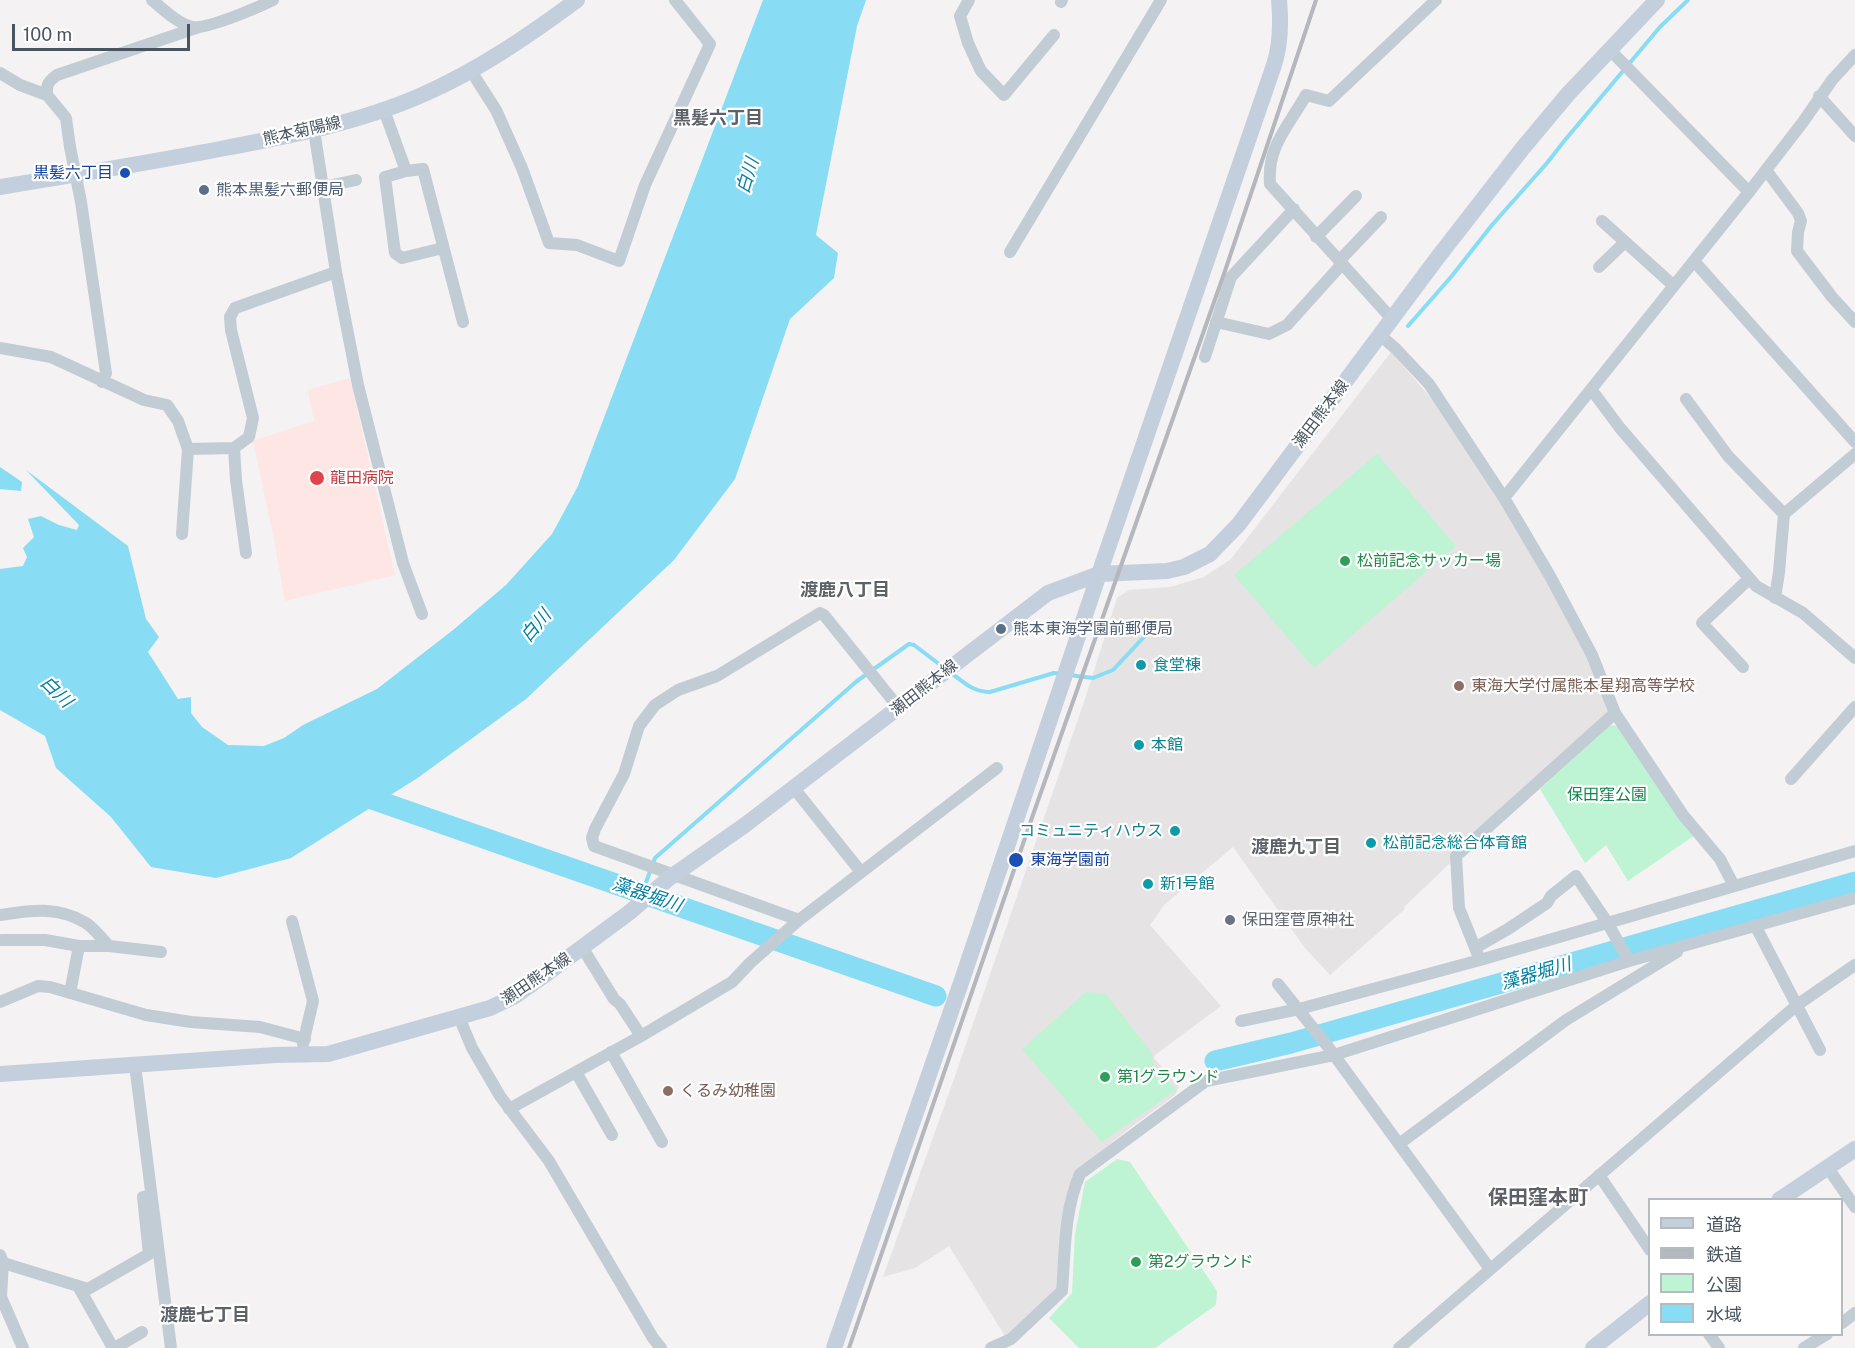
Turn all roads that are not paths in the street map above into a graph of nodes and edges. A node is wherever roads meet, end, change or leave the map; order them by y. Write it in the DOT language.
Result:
graph roads {
  1 [pos="152,0"];
  2 [pos="273,0"];
  3 [pos="577,0"];
  4 [pos="675,0"];
  5 [pos="969,0"];
  6 [pos="1161,0"];
  7 [pos="1279,0"];
  8 [pos="1436,0"];
  9 [pos="1657,0"];
  10 [pos="199,27"];
  11 [pos="1054,35"];
  12 [pos="1610,50"];
  13 [pos="1855,55"];
  14 [pos="471,71"];
  15 [pos="0,73"];
  16 [pos="47,95"];
  17 [pos="1819,96"];
  18 [pos="384,110"];
  19 [pos="314,130"];
  20 [pos="1855,136"];
  21 [pos="1766,170"];
  22 [pos="406,171"];
  23 [pos="76,175"];
  24 [pos="356,180"];
  25 [pos="0,187"];
  26 [pos="323,187"];
  27 [pos="1749,192"];
  28 [pos="1356,196"];
  29 [pos="1294,210"];
  30 [pos="1381,217"];
  31 [pos="1602,220"];
  32 [pos="1316,237"];
  33 [pos="1625,242"];
  34 [pos="443,248"];
  35 [pos="1010,252"];
  36 [pos="1694,261"];
  37 [pos="1340,263"];
  38 [pos="1599,267"];
  39 [pos="336,272"];
  40 [pos="1674,286"];
  41 [pos="1392,320"];
  42 [pos="463,322"];
  43 [pos="1216,322"];
  44 [pos="1855,322"];
  45 [pos="1380,335"];
  46 [pos="0,348"];
  47 [pos="1205,357"];
  48 [pos="102,382"];
  49 [pos="1591,389"];
  50 [pos="1686,399"];
  51 [pos="1855,442"];
  52 [pos="234,448"];
  53 [pos="188,449"];
  54 [pos="1855,454"];
  55 [pos="1504,498"];
  56 [pos="1785,514"];
  57 [pos="182,534"];
  58 [pos="246,553"];
  59 [pos="1099,574"];
  60 [pos="1749,579"];
  61 [pos="1775,598"];
  62 [pos="422,614"];
  63 [pos="1855,658"];
  64 [pos="1743,667"];
  65 [pos="1855,706"];
  66 [pos="899,708"];
  67 [pos="1615,713"];
  68 [pos="997,768"];
  69 [pos="1791,779"];
  70 [pos="793,787"];
  71 [pos="1855,851"];
  72 [pos="861,872"];
  73 [pos="671,877"];
  74 [pos="1734,886"];
  75 [pos="1855,898"];
  76 [pos="0,915"];
  77 [pos="799,920"];
  78 [pos="292,921"];
  79 [pos="1607,922"];
  80 [pos="1755,925"];
  81 [pos="2,940"];
  82 [pos="1690,944"];
  83 [pos="79,946"];
  84 [pos="109,946"];
  85 [pos="582,947"];
  86 [pos="1475,948"];
  87 [pos="161,952"];
  88 [pos="1627,958"];
  89 [pos="1480,960"];
  90 [pos="1855,966"];
  91 [pos="1278,984"];
  92 [pos="70,993"];
  93 [pos="0,1002"];
  94 [pos="1797,1005"];
  95 [pos="1299,1009"];
  96 [pos="459,1017"];
  97 [pos="1241,1020"];
  98 [pos="641,1036"];
  99 [pos="302,1047"];
  100 [pos="1820,1050"];
  101 [pos="1331,1051"];
  102 [pos="611,1052"];
  103 [pos="135,1065"];
  104 [pos="576,1072"];
  105 [pos="0,1074"];
  106 [pos="509,1109"];
  107 [pos="612,1135"];
  108 [pos="662,1142"];
  109 [pos="1399,1144"];
  110 [pos="1855,1149"];
  111 [pos="1828,1168"];
  112 [pos="1599,1174"];
  113 [pos="152,1195"];
  114 [pos="1782,1198"];
  115 [pos="1855,1207"];
  116 [pos="1648,1247"];
  117 [pos="1,1260"];
  118 [pos="1491,1269"];
  119 [pos="78,1286"];
  120 [pos="1648,1305"];
  121 [pos="1855,1313"];
  122 [pos="1843,1322"];
  123 [pos="142,1332"];
  124 [pos="1710,1336"];
  125 [pos="1825,1336"];
  126 [pos="23,1348"];
  127 [pos="114,1348"];
  128 [pos="171,1348"];
  129 [pos="661,1348"];
  130 [pos="834,1348"];
  131 [pos="991,1348"];
  132 [pos="1400,1348"];
  133 [pos="1593,1348"];
  134 [pos="1719,1348"];
  135 [pos="1804,1348"];
  1 -- 10 [label="street"];
  2 -- 10 [label="street"];
  3 -- 14 [label="main road, 熊本菊陽線"];
  4 -- 14 [label="street"];
  5 -- 11 [label="street"];
  6 -- 35 [label="street"];
  7 -- 59 [label="main road"];
  8 -- 29 [label="street"];
  9 -- 12 [label="main road, 瀬田熊本線"];
  10 -- 16 [label="street"];
  12 -- 27 [label="street"];
  12 -- 41 [label="main road, 瀬田熊本線"];
  13 -- 17 [label="street"];
  14 -- 18 [label="main road, 熊本菊陽線"];
  15 -- 16 [label="street"];
  16 -- 23 [label="street"];
  17 -- 20 [label="street"];
  17 -- 21 [label="street"];
  18 -- 19 [label="main road, 熊本菊陽線"];
  18 -- 22 [label="street"];
  19 -- 23 [label="main road, 熊本菊陽線"];
  19 -- 26 [label="street"];
  21 -- 27 [label="street"];
  21 -- 44 [label="street"];
  22 -- 34 [label="street"];
  22 -- 34 [label="street"];
  23 -- 25 [label="main road, 熊本菊陽線"];
  23 -- 48 [label="street"];
  24 -- 26 [label="street"];
  26 -- 39 [label="street"];
  27 -- 36 [label="street"];
  28 -- 32 [label="street"];
  29 -- 32 [label="street"];
  29 -- 43 [label="street"];
  30 -- 37 [label="street"];
  31 -- 33 [label="street"];
  32 -- 37 [label="street"];
  33 -- 38 [label="street"];
  33 -- 40 [label="street"];
  34 -- 42 [label="street"];
  36 -- 40 [label="street"];
  36 -- 51 [label="street"];
  37 -- 41 [label="street"];
  37 -- 43 [label="street"];
  39 -- 52 [label="street"];
  39 -- 62 [label="street"];
  40 -- 49 [label="street"];
  41 -- 45 [label="main road, 瀬田熊本線"];
  43 -- 47 [label="street"];
  45 -- 55 [label="street"];
  45 -- 59 [label="main road, 瀬田熊本線"];
  46 -- 48 [label="street"];
  48 -- 53 [label="street"];
  49 -- 55 [label="street"];
  49 -- 60 [label="street"];
  50 -- 56 [label="street"];
  52 -- 53 [label="street"];
  52 -- 58 [label="street"];
  53 -- 57 [label="street"];
  54 -- 56 [label="street"];
  55 -- 67 [label="street"];
  56 -- 61 [label="street"];
  59 -- 66 [label="main road, 瀬田熊本線"];
  59 -- 130 [label="main road"];
  60 -- 61 [label="street"];
  60 -- 64 [label="street"];
  61 -- 63 [label="street"];
  65 -- 69 [label="street"];
  66 -- 70 [label="main road, 瀬田熊本線"];
  66 -- 73 [label="street"];
  67 -- 74 [label="street"];
  67 -- 86 [label="street"];
  68 -- 72 [label="street"];
  70 -- 72 [label="street"];
  70 -- 73 [label="main road, 瀬田熊本線"];
  71 -- 74 [label="street"];
  72 -- 77 [label="street"];
  73 -- 77 [label="street"];
  73 -- 85 [label="main road, 瀬田熊本線"];
  74 -- 79 [label="street"];
  75 -- 80 [label="street"];
  76 -- 84 [label="street"];
  77 -- 98 [label="street"];
  78 -- 99 [label="street"];
  79 -- 86 [label="street"];
  79 -- 88 [label="street"];
  79 -- 89 [label="street"];
  80 -- 82 [label="street"];
  80 -- 94 [label="street"];
  81 -- 83 [label="street"];
  82 -- 88 [label="street"];
  82 -- 109 [label="street"];
  83 -- 84 [label="street"];
  83 -- 92 [label="street"];
  84 -- 87 [label="street"];
  85 -- 96 [label="main road, 瀬田熊本線"];
  85 -- 98 [label="street"];
  86 -- 89 [label="street"];
  88 -- 101 [label="street"];
  89 -- 95 [label="street"];
  90 -- 94 [label="street"];
  91 -- 95 [label="street"];
  92 -- 93 [label="street"];
  92 -- 99 [label="street"];
  94 -- 100 [label="street"];
  94 -- 112 [label="street"];
  95 -- 97 [label="street"];
  95 -- 101 [label="street"];
  96 -- 99 [label="main road, 瀬田熊本線"];
  96 -- 106 [label="street"];
  98 -- 102 [label="street"];
  99 -- 103 [label="main road, 瀬田熊本線"];
  101 -- 109 [label="street"];
  101 -- 131 [label="street"];
  102 -- 104 [label="street"];
  102 -- 108 [label="street"];
  103 -- 105 [label="main road, 瀬田熊本線"];
  103 -- 113 [label="street"];
  104 -- 106 [label="street"];
  104 -- 107 [label="street"];
  106 -- 129 [label="street"];
  109 -- 118 [label="street"];
  110 -- 111 [label="main road"];
  111 -- 114 [label="main road"];
  111 -- 115 [label="street"];
  112 -- 116 [label="street"];
  112 -- 118 [label="street"];
  113 -- 119 [label="street"];
  113 -- 128 [label="street"];
  117 -- 119 [label="street"];
  117 -- 126 [label="street"];
  118 -- 132 [label="street"];
  119 -- 127 [label="street"];
  120 -- 133 [label="main road"];
  121 -- 122 [label="street"];
  123 -- 127 [label="street"];
  124 -- 134 [label="street"];
  125 -- 135 [label="street"];
}
